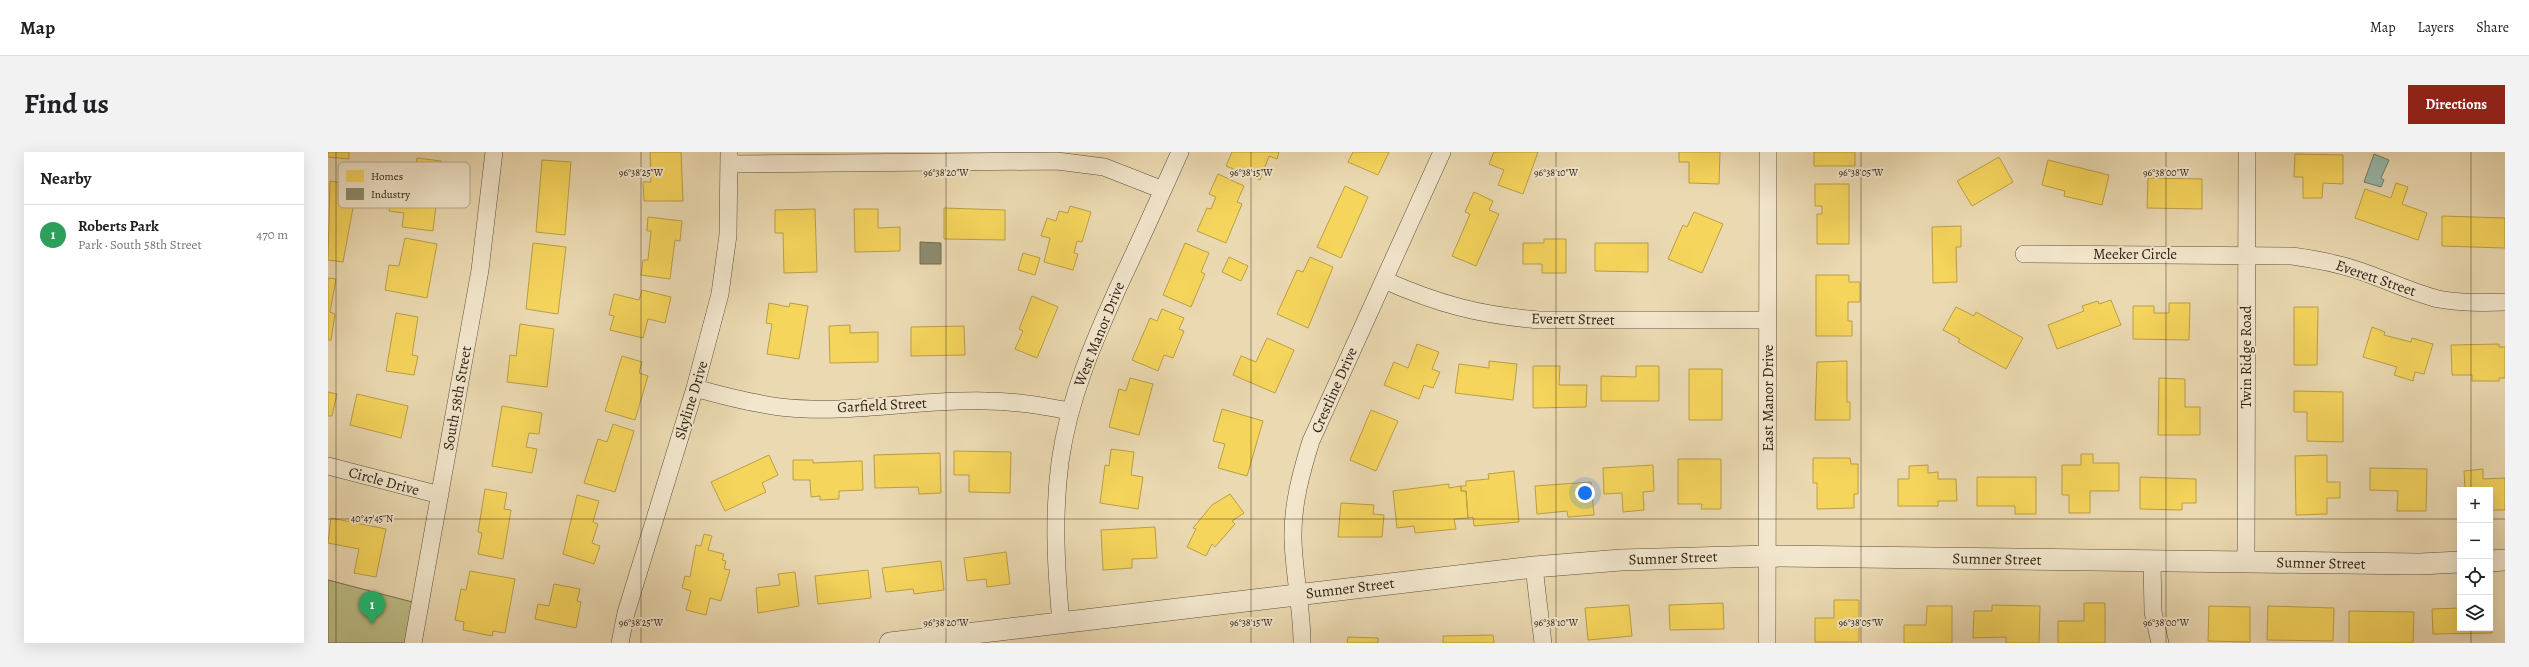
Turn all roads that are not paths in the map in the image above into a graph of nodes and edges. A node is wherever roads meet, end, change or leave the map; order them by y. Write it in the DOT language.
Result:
graph roads {
  1 [pos="494,152"];
  2 [pos="1180,152"];
  3 [pos="1442,152"];
  4 [pos="1768,152"];
  5 [pos="2246,152"];
  6 [pos="970,157"];
  7 [pos="729,158"];
  8 [pos="1163,190"];
  9 [pos="2024,254"];
  10 [pos="2246,254"];
  11 [pos="1384,280"];
  12 [pos="2505,302"];
  13 [pos="1768,320"];
  14 [pos="695,388"];
  15 [pos="1070,411"];
  16 [pos="328,466"];
  17 [pos="440,495"];
  18 [pos="1768,556"];
  19 [pos="2505,560"];
  20 [pos="2152,561"];
  21 [pos="2493,561"];
  22 [pos="2246,562"];
  23 [pos="2457,562"];
  24 [pos="1534,567"];
  25 [pos="1298,594"];
  26 [pos="1061,622"];
  27 [pos="413,643"];
  28 [pos="620,643"];
  29 [pos="890,643"];
  30 [pos="1302,643"];
  31 [pos="1543,643"];
  32 [pos="1767,643"];
  33 [pos="2160,643"];
  1 -- 17 [label="street, South 58th Street"];
  2 -- 8 [label="street, West Manor Drive"];
  3 -- 11 [label="street, Crestline Drive"];
  4 -- 13 [label="street, East Manor Drive"];
  5 -- 10 [label="street, Twin Ridge Road"];
  6 -- 7 [label="street"];
  6 -- 8 [label="street"];
  7 -- 14 [label="street, Skyline Drive"];
  8 -- 15 [label="street, West Manor Drive"];
  9 -- 10 [label="street, Meeker Circle"];
  10 -- 12 [label="street, Everett Street"];
  10 -- 22 [label="street, Twin Ridge Road"];
  11 -- 13 [label="street, Everett Street"];
  11 -- 25 [label="street, Crestline Drive"];
  13 -- 18 [label="street, East Manor Drive"];
  14 -- 15 [label="street, Garfield Street"];
  14 -- 28 [label="street, Skyline Drive"];
  15 -- 26 [label="street, West Manor Drive"];
  16 -- 17 [label="street, Circle Drive"];
  17 -- 27 [label="street, South 58th Street"];
  18 -- 20 [label="street, Sumner Street"];
  18 -- 24 [label="street, Sumner Street"];
  18 -- 32 [label="street, East Manor Drive"];
  19 -- 21 [label="street"];
  20 -- 22 [label="street, Sumner Street"];
  20 -- 33 [label="street"];
  22 -- 23 [label="street, Sumner Street"];
  24 -- 25 [label="street, Sumner Street"];
  24 -- 31 [label="street"];
  25 -- 26 [label="street, Sumner Street"];
  25 -- 30 [label="street, Crestline Drive"];
  26 -- 29 [label="street, Sumner Street"];
}
